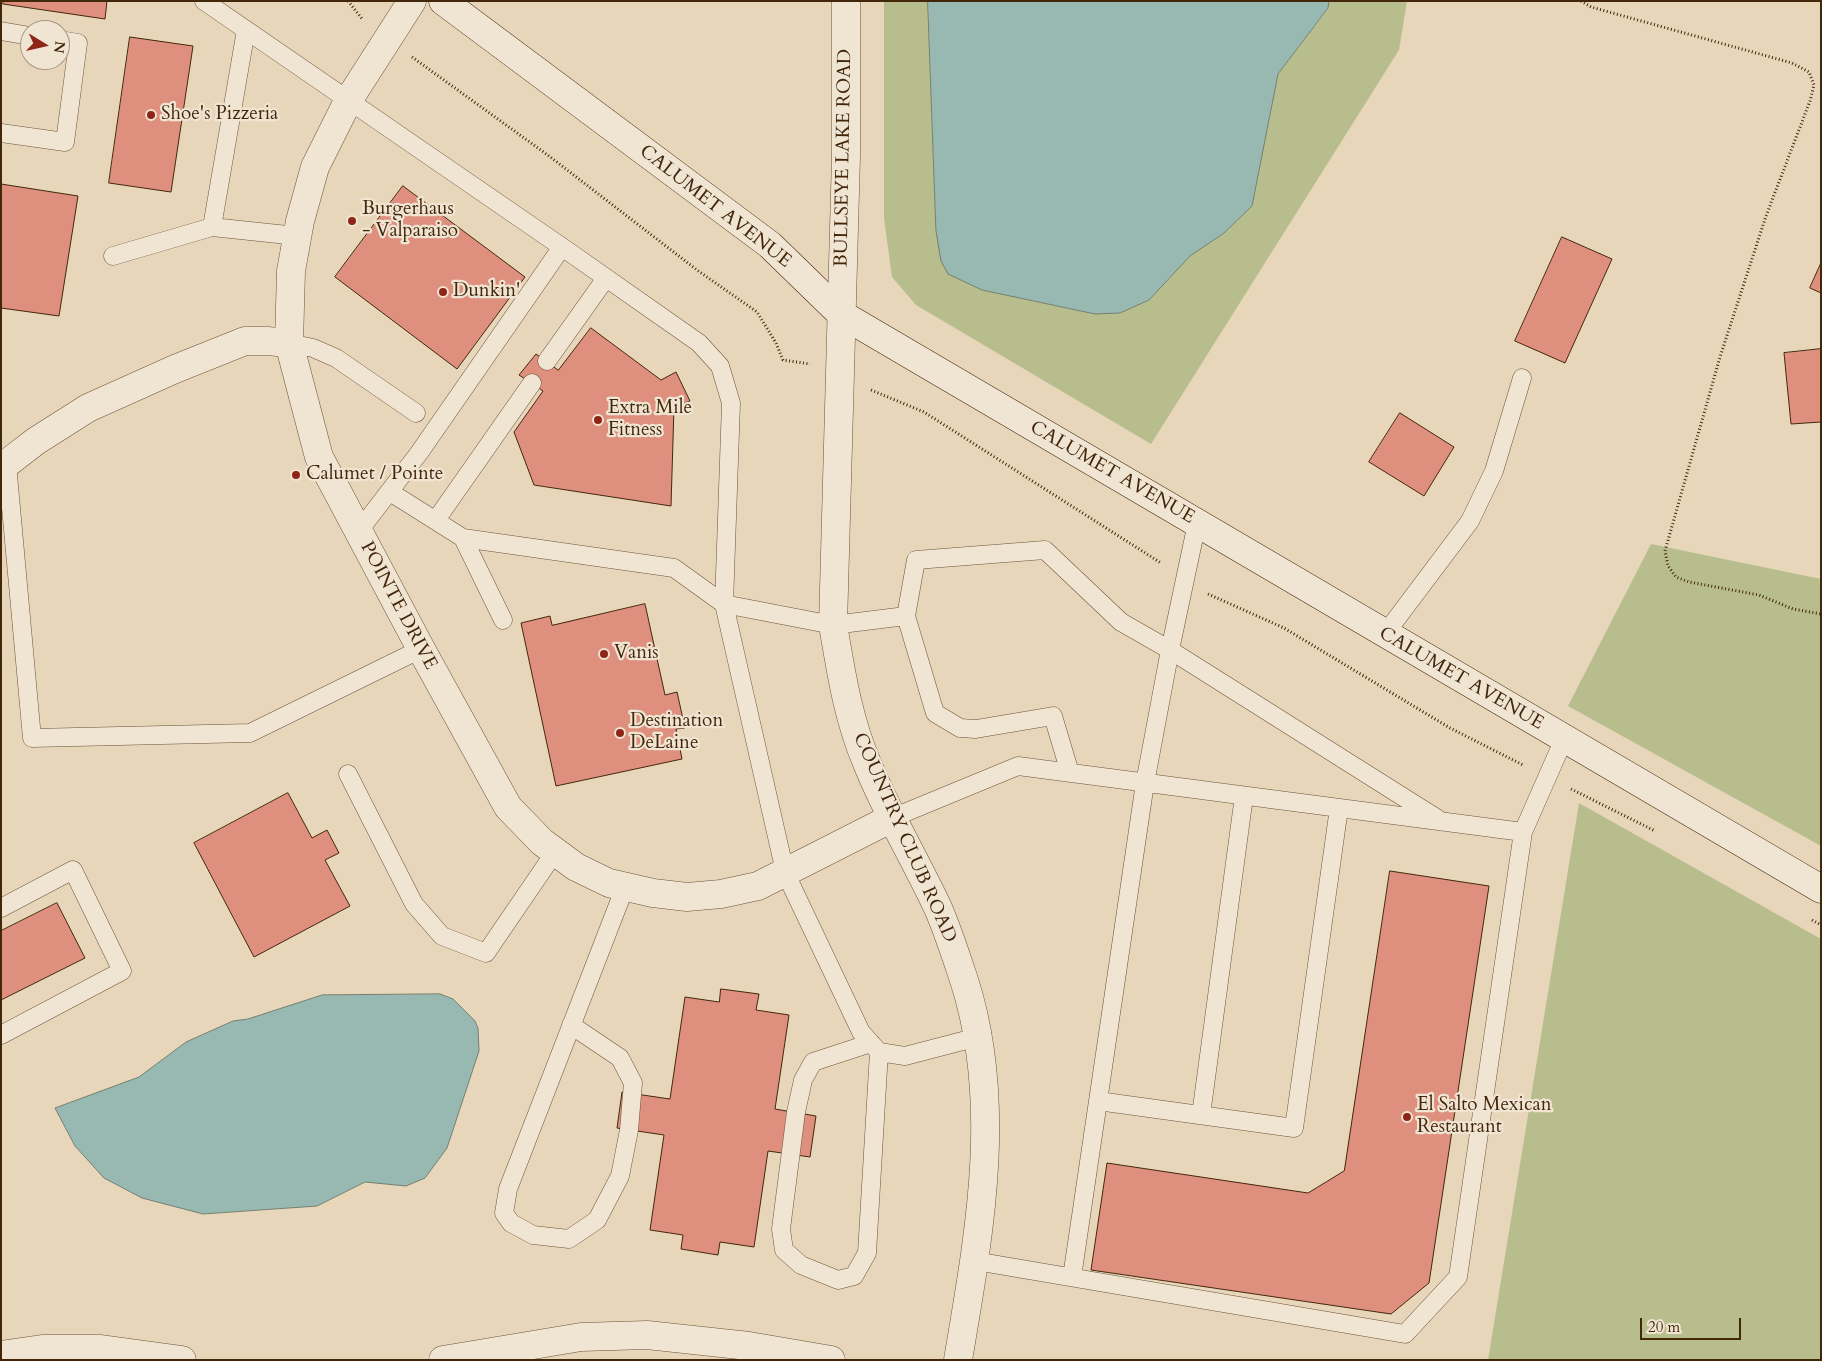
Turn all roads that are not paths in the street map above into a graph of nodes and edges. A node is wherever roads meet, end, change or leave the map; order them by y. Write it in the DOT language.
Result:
graph roads {
  1 [pos="204,1"];
  2 [pos="412,1"];
  3 [pos="443,1"];
  4 [pos="846,1"];
  5 [pos="246,30"];
  6 [pos="1,32"];
  7 [pos="20,35"];
  8 [pos="70,42"];
  9 [pos="348,101"];
  10 [pos="1,133"];
  11 [pos="212,227"];
  12 [pos="297,236"];
  13 [pos="562,247"];
  14 [pos="113,256"];
  15 [pos="606,278"];
  16 [pos="841,314"];
  17 [pos="288,343"];
  18 [pos="547,362"];
  19 [pos="1522,378"];
  20 [pos="532,384"];
  21 [pos="416,413"];
  22 [pos="4,466"];
  23 [pos="390,492"];
  24 [pos="436,520"];
  25 [pos="1197,523"];
  26 [pos="358,532"];
  27 [pos="463,538"];
  28 [pos="724,604"];
  29 [pos="906,616"];
  30 [pos="503,620"];
  31 [pos="833,625"];
  32 [pos="1385,634"];
  33 [pos="420,649"];
  34 [pos="1170,650"];
  35 [pos="1564,739"];
  36 [pos="1070,773"];
  37 [pos="348,774"];
  38 [pos="1145,783"];
  39 [pos="1244,796"];
  40 [pos="1339,808"];
  41 [pos="892,818"];
  42 [pos="1442,822"];
  43 [pos="1522,832"];
  44 [pos="555,852"];
  45 [pos="785,872"];
  46 [pos="625,886"];
  47 [pos="1821,889"];
  48 [pos="1,908"];
  49 [pos="571,1025"];
  50 [pos="1,1035"];
  51 [pos="978,1037"];
  52 [pos="875,1047"];
  53 [pos="1098,1101"];
  54 [pos="1201,1115"];
  55 [pos="975,1261"];
  56 [pos="1072,1277"];
  57 [pos="1,1355"];
  58 [pos="182,1360"];
  59 [pos="442,1360"];
  60 [pos="831,1360"];
  61 [pos="958,1360"];
  1 -- 5 [label="lane"];
  2 -- 9 [label="street, POINTE DRIVE"];
  3 -- 16 [label="street, CALUMET AVENUE"];
  4 -- 16 [label="street, BULLSEYE LAKE ROAD"];
  5 -- 9 [label="lane"];
  5 -- 11 [label="lane"];
  6 -- 7 [label="lane"];
  8 -- 10 [label="lane"];
  9 -- 12 [label="street, POINTE DRIVE"];
  9 -- 13 [label="lane"];
  11 -- 12 [label="lane"];
  11 -- 14 [label="lane"];
  12 -- 17 [label="street, POINTE DRIVE"];
  13 -- 15 [label="lane"];
  13 -- 23 [label="lane"];
  15 -- 18 [label="lane"];
  15 -- 28 [label="lane"];
  16 -- 25 [label="street, CALUMET AVENUE"];
  16 -- 31 [label="street, COUNTRY CLUB ROAD"];
  17 -- 21 [label="lane"];
  17 -- 22 [label="street"];
  17 -- 26 [label="street, POINTE DRIVE"];
  19 -- 32 [label="lane"];
  20 -- 24 [label="lane"];
  22 -- 33 [label="lane"];
  23 -- 24 [label="lane"];
  23 -- 26 [label="lane"];
  24 -- 27 [label="lane"];
  25 -- 32 [label="street, CALUMET AVENUE"];
  25 -- 34 [label="lane"];
  26 -- 33 [label="street, POINTE DRIVE"];
  27 -- 28 [label="lane"];
  27 -- 30 [label="lane"];
  28 -- 31 [label="lane"];
  28 -- 45 [label="lane"];
  29 -- 31 [label="lane"];
  29 -- 34 [label="lane"];
  29 -- 36 [label="lane"];
  31 -- 41 [label="street, COUNTRY CLUB ROAD"];
  32 -- 35 [label="street, CALUMET AVENUE"];
  33 -- 44 [label="street, POINTE DRIVE"];
  34 -- 38 [label="lane"];
  34 -- 42 [label="lane"];
  35 -- 43 [label="lane"];
  35 -- 47 [label="street, CALUMET AVENUE"];
  36 -- 38 [label="lane"];
  36 -- 41 [label="lane"];
  37 -- 44 [label="lane"];
  38 -- 39 [label="lane"];
  38 -- 53 [label="lane"];
  39 -- 40 [label="lane"];
  39 -- 54 [label="lane"];
  40 -- 42 [label="lane"];
  40 -- 54 [label="lane"];
  41 -- 45 [label="street, POINTE DRIVE"];
  41 -- 51 [label="street, COUNTRY CLUB ROAD"];
  42 -- 43 [label="lane"];
  43 -- 56 [label="lane"];
  44 -- 46 [label="street, POINTE DRIVE"];
  45 -- 46 [label="street, POINTE DRIVE"];
  45 -- 52 [label="lane"];
  46 -- 49 [label="lane"];
  48 -- 50 [label="lane"];
  49 -- 49 [label="lane"];
  51 -- 52 [label="lane"];
  51 -- 55 [label="street, COUNTRY CLUB ROAD"];
  52 -- 52 [label="lane"];
  53 -- 54 [label="lane"];
  53 -- 56 [label="lane"];
  55 -- 56 [label="lane"];
  55 -- 61 [label="street, COUNTRY CLUB ROAD"];
  57 -- 58 [label="street"];
  59 -- 60 [label="street"];
}
